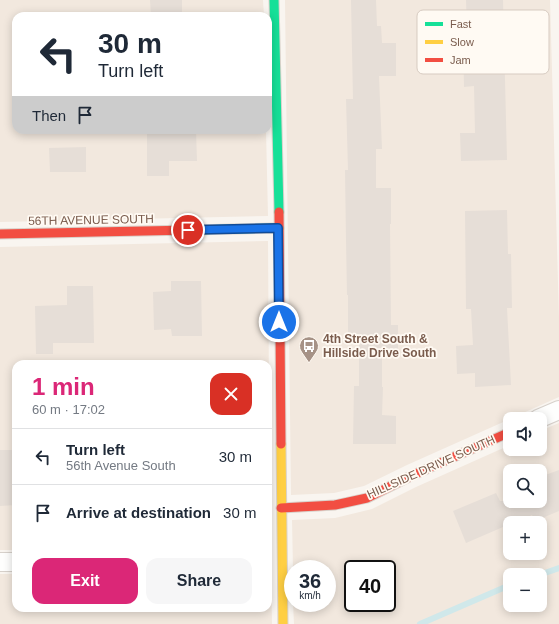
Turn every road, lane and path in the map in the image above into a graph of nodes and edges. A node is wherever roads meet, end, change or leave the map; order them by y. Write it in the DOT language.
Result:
graph roads {
  1 [pos="274,0"];
  2 [pos="278,228"];
  3 [pos="0,234"];
  4 [pos="559,410"];
  5 [pos="547,415"];
  6 [pos="503,435"];
  7 [pos="281,508"];
  8 [pos="275,555"];
  9 [pos="0,562"];
  10 [pos="12,562"];
  11 [pos="283,624"];
  1 -- 2 [label="street"];
  2 -- 3 [label="street, 56TH AVENUE SOUTH"];
  2 -- 7 [label="street"];
  4 -- 5 [label="street"];
  6 -- 7 [label="street, HILLSIDE DRIVE SOUTH"];
  7 -- 8 [label="street"];
  8 -- 11 [label="street"];
  9 -- 10 [label="street"];
}
